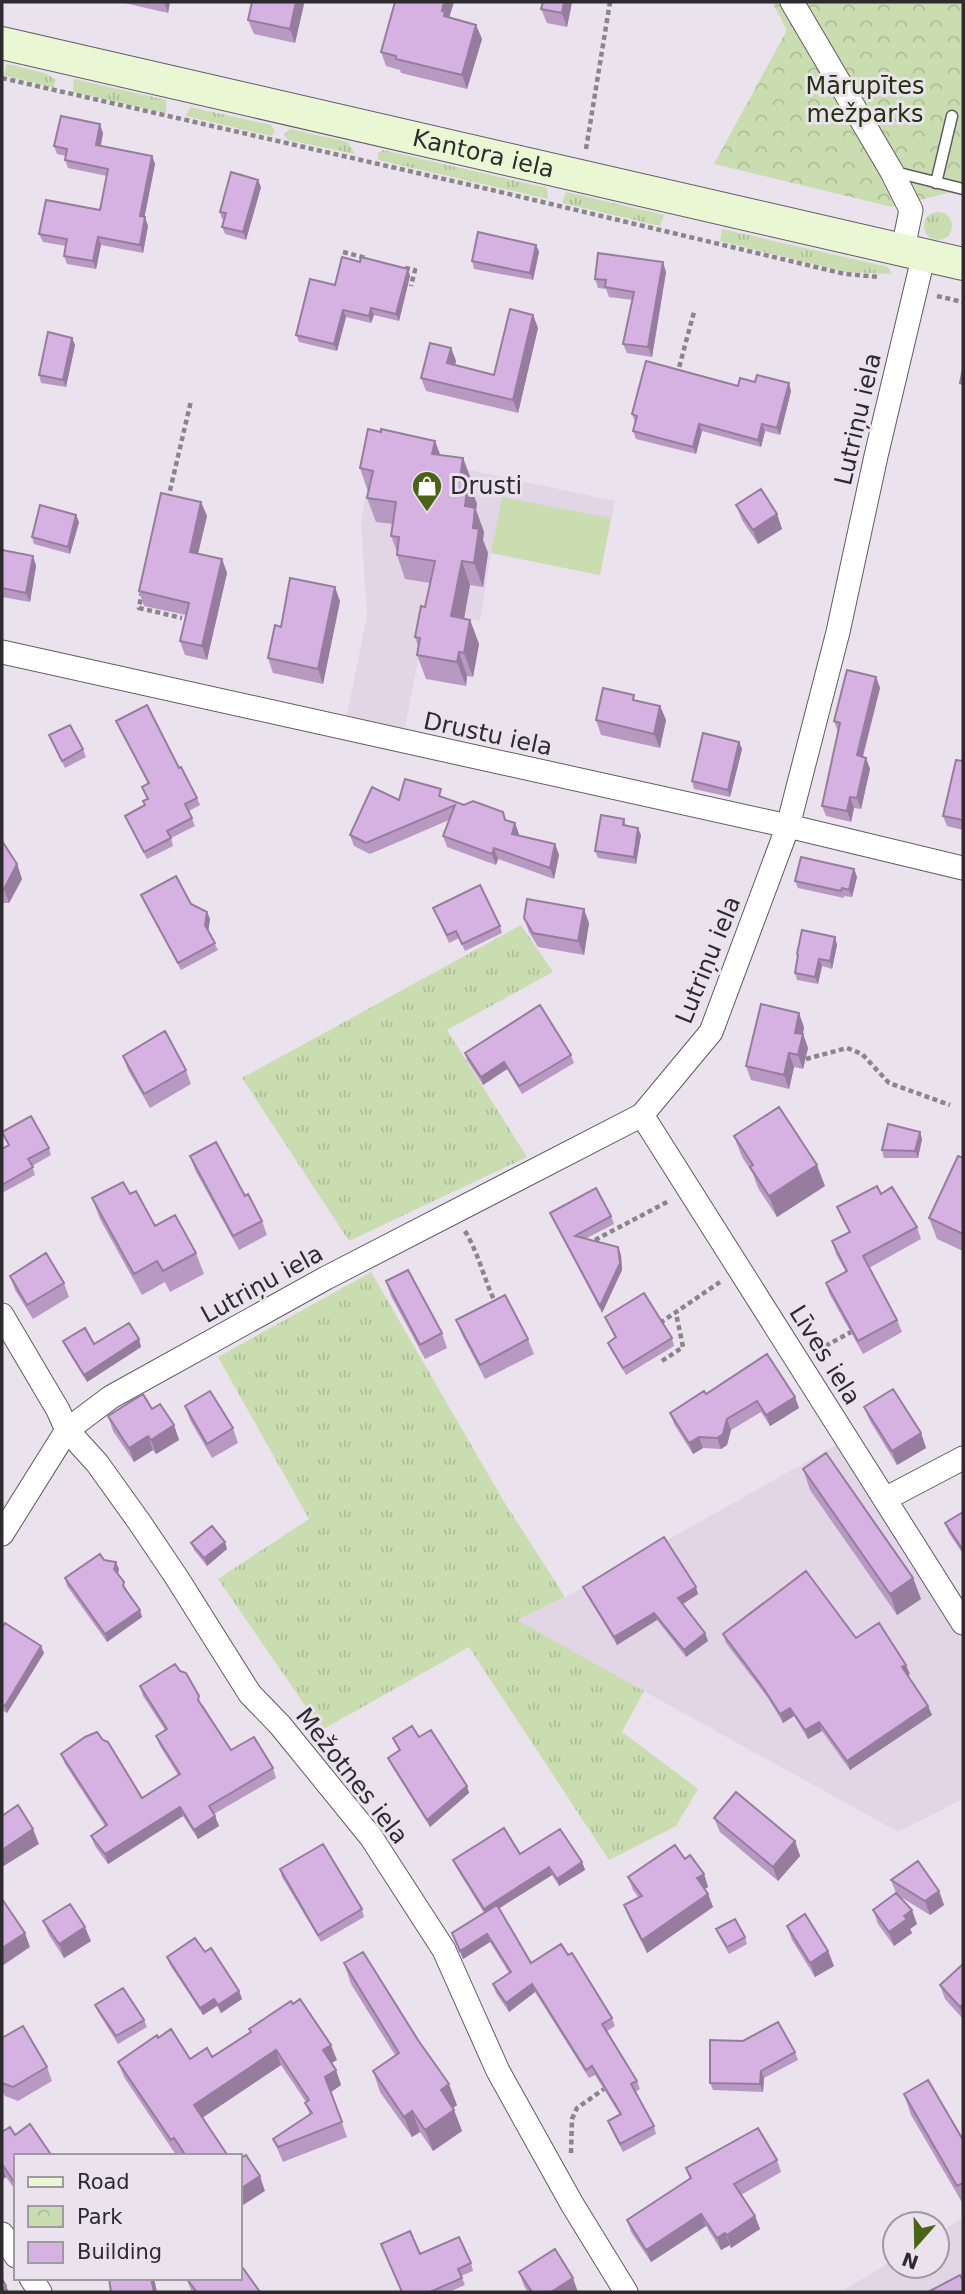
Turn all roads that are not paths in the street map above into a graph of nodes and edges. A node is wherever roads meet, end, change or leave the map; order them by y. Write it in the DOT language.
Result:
graph roads {
  1 [pos="792,2"];
  2 [pos="2,43"];
  3 [pos="952,116"];
  4 [pos="892,172"];
  5 [pos="936,183"];
  6 [pos="963,189"];
  7 [pos="914,252"];
  8 [pos="961,256"];
  9 [pos="2,652"];
  10 [pos="788,827"];
  11 [pos="963,868"];
  12 [pos="642,1115"];
  13 [pos="2,1315"];
  14 [pos="67,1430"];
  15 [pos="963,1458"];
  16 [pos="885,1499"];
  17 [pos="2,1534"];
  18 [pos="963,1623"];
  19 [pos="2,2234"];
  20 [pos="14,2253"];
  21 [pos="626,2292"];
  1 -- 4 [label="street, Lutriņu iela"];
  2 -- 7 [label="main road, Kantora iela"];
  3 -- 5 [label="lane"];
  4 -- 5 [label="lane"];
  4 -- 7 [label="street, Lutriņu iela"];
  5 -- 6 [label="lane"];
  7 -- 8 [label="main road, Kantora iela"];
  7 -- 10 [label="street, Lutriņu iela"];
  9 -- 10 [label="street, Drustu iela"];
  10 -- 11 [label="street, Drustu iela"];
  10 -- 12 [label="street, Lutriņu iela"];
  12 -- 14 [label="street, Lutriņu iela"];
  12 -- 16 [label="street, Līves iela"];
  13 -- 14 [label="street, Mežotnes iela"];
  14 -- 17 [label="street, Lutriņu iela"];
  14 -- 21 [label="street, Mežotnes iela"];
  15 -- 16 [label="street"];
  16 -- 18 [label="street, Līves iela"];
  19 -- 20 [label="street"];
}
